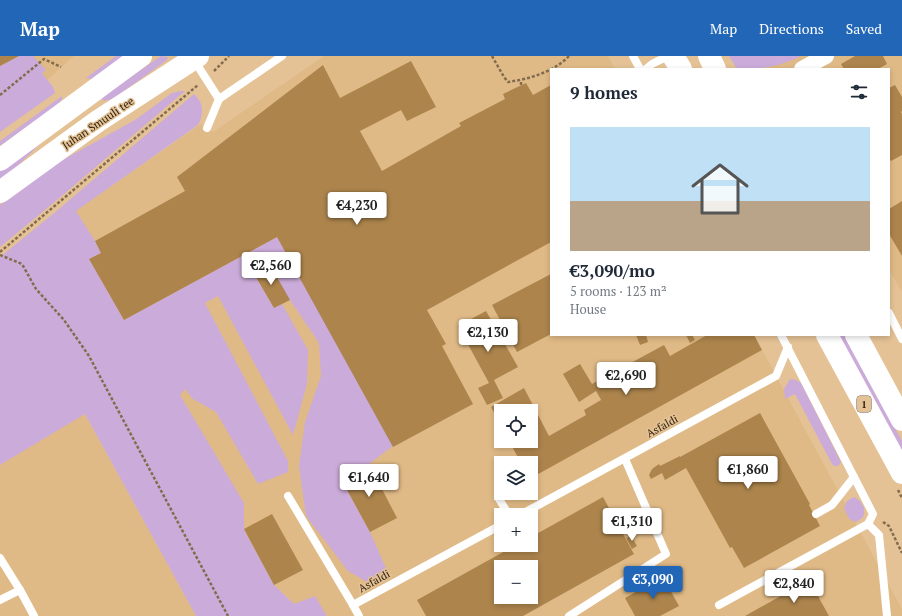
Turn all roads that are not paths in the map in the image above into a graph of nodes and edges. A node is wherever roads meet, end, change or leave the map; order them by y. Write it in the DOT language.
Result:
graph roads {
  1 [pos="141,56"];
  2 [pos="282,56"];
  3 [pos="633,56"];
  4 [pos="668,56"];
  5 [pos="673,56"];
  6 [pos="708,56"];
  7 [pos="826,56"];
  8 [pos="194,57"];
  9 [pos="639,68"];
  10 [pos="647,68"];
  11 [pos="680,68"];
  12 [pos="714,68"];
  13 [pos="804,68"];
  14 [pos="219,99"];
  15 [pos="207,128"];
  16 [pos="0,160"];
  17 [pos="0,192"];
  18 [pos="890,315"];
  19 [pos="782,336"];
  20 [pos="828,336"];
  21 [pos="857,336"];
  22 [pos="902,338"];
  23 [pos="788,347"];
  24 [pos="902,420"];
  25 [pos="624,459"];
  26 [pos="902,473"];
  27 [pos="854,477"];
  28 [pos="288,496"];
  29 [pos="533,508"];
  30 [pos="816,514"];
  31 [pos="868,524"];
  32 [pos="494,529"];
  33 [pos="0,558"];
  34 [pos="20,590"];
  35 [pos="0,600"];
  36 [pos="353,605"];
  37 [pos="719,605"];
  38 [pos="34,616"];
  39 [pos="359,616"];
  40 [pos="569,616"];
  41 [pos="887,616"];
  1 -- 16 [label="main road"];
  2 -- 14 [label="lane"];
  3 -- 9 [label="lane"];
  4 -- 10 [label="lane"];
  5 -- 11 [label="main road"];
  6 -- 12 [label="main road"];
  7 -- 13 [label="street"];
  8 -- 14 [label="lane"];
  8 -- 17 [label="main road, Juhan Smuuli tee"];
  14 -- 15 [label="lane"];
  18 -- 22 [label="lane"];
  19 -- 23 [label="lane"];
  20 -- 26 [label="main road, 1"];
  21 -- 24 [label="main road, 1"];
  23 -- 25 [label="lane, Asfaldi"];
  23 -- 27 [label="lane"];
  25 -- 29 [label="lane, Asfaldi"];
  25 -- 40 [label="lane"];
  27 -- 30 [label="lane"];
  27 -- 31 [label="lane"];
  28 -- 36 [label="lane"];
  31 -- 37 [label="lane"];
  31 -- 41 [label="lane"];
  32 -- 36 [label="lane, Asfaldi"];
  33 -- 34 [label="lane"];
  34 -- 35 [label="lane"];
  34 -- 38 [label="lane"];
  36 -- 39 [label="lane, Asfaldi"];
}
